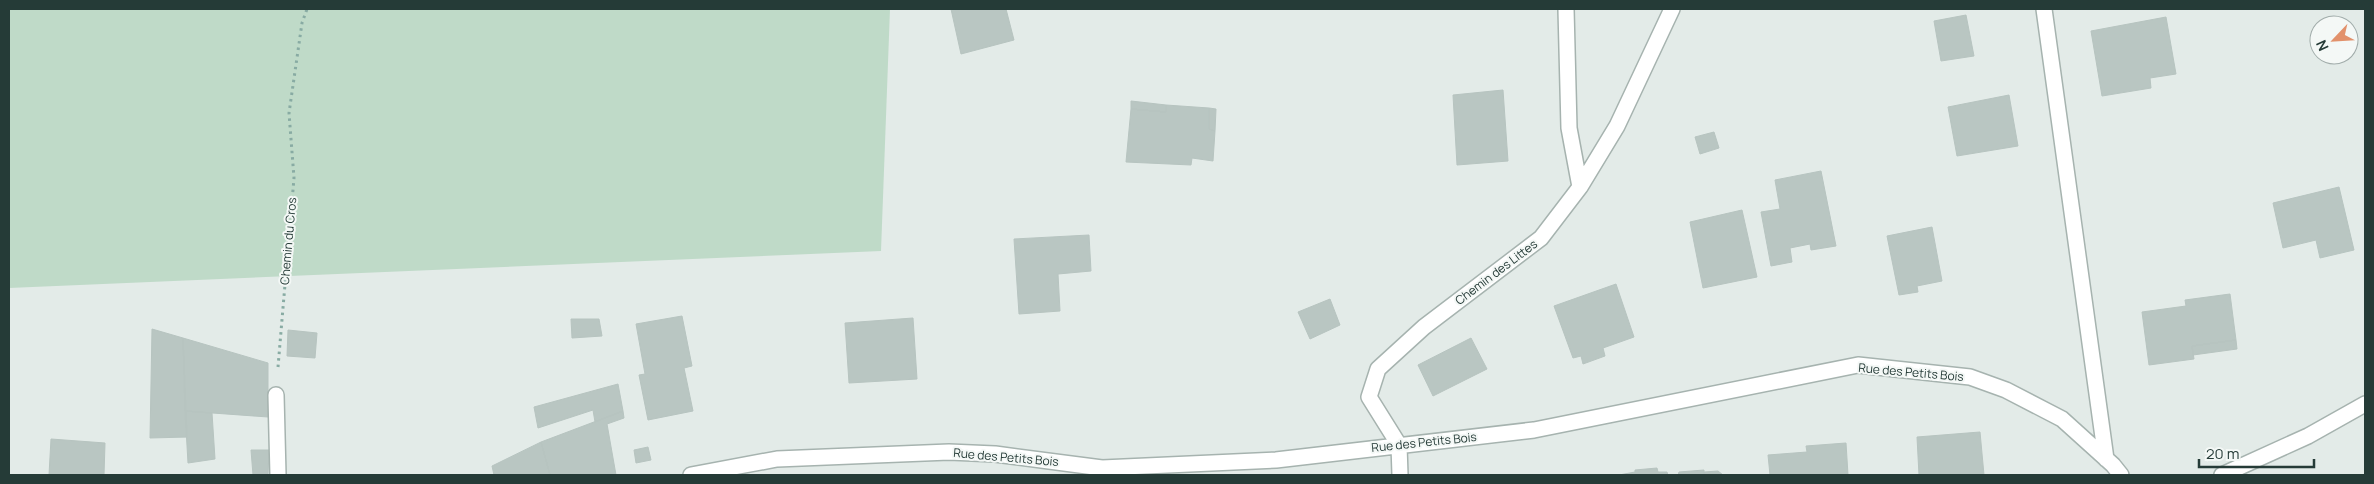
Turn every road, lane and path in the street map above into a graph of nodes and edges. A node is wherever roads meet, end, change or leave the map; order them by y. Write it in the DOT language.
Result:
graph roads {
  1 [pos="307,9"];
  2 [pos="1566,9"];
  3 [pos="1672,9"];
  4 [pos="2044,9"];
  5 [pos="1580,187"];
  6 [pos="276,396"];
  7 [pos="2365,404"];
  8 [pos="1399,445"];
  9 [pos="2106,459"];
  10 [pos="278,475"];
  11 [pos="691,475"];
  12 [pos="1400,475"];
  13 [pos="2122,475"];
  14 [pos="2222,475"];
  1 -- 6 [label="path, Chemin du Cros"];
  2 -- 5 [label="street"];
  3 -- 5 [label="street, Chemin des Littes"];
  4 -- 9 [label="street"];
  5 -- 8 [label="street, Chemin des Littes"];
  6 -- 10 [label="street"];
  7 -- 14 [label="street"];
  8 -- 9 [label="street, Rue des Petits Bois"];
  8 -- 11 [label="street, Rue des Petits Bois"];
  8 -- 12 [label="street"];
  9 -- 13 [label="street, Rue des Petits Bois"];
}
